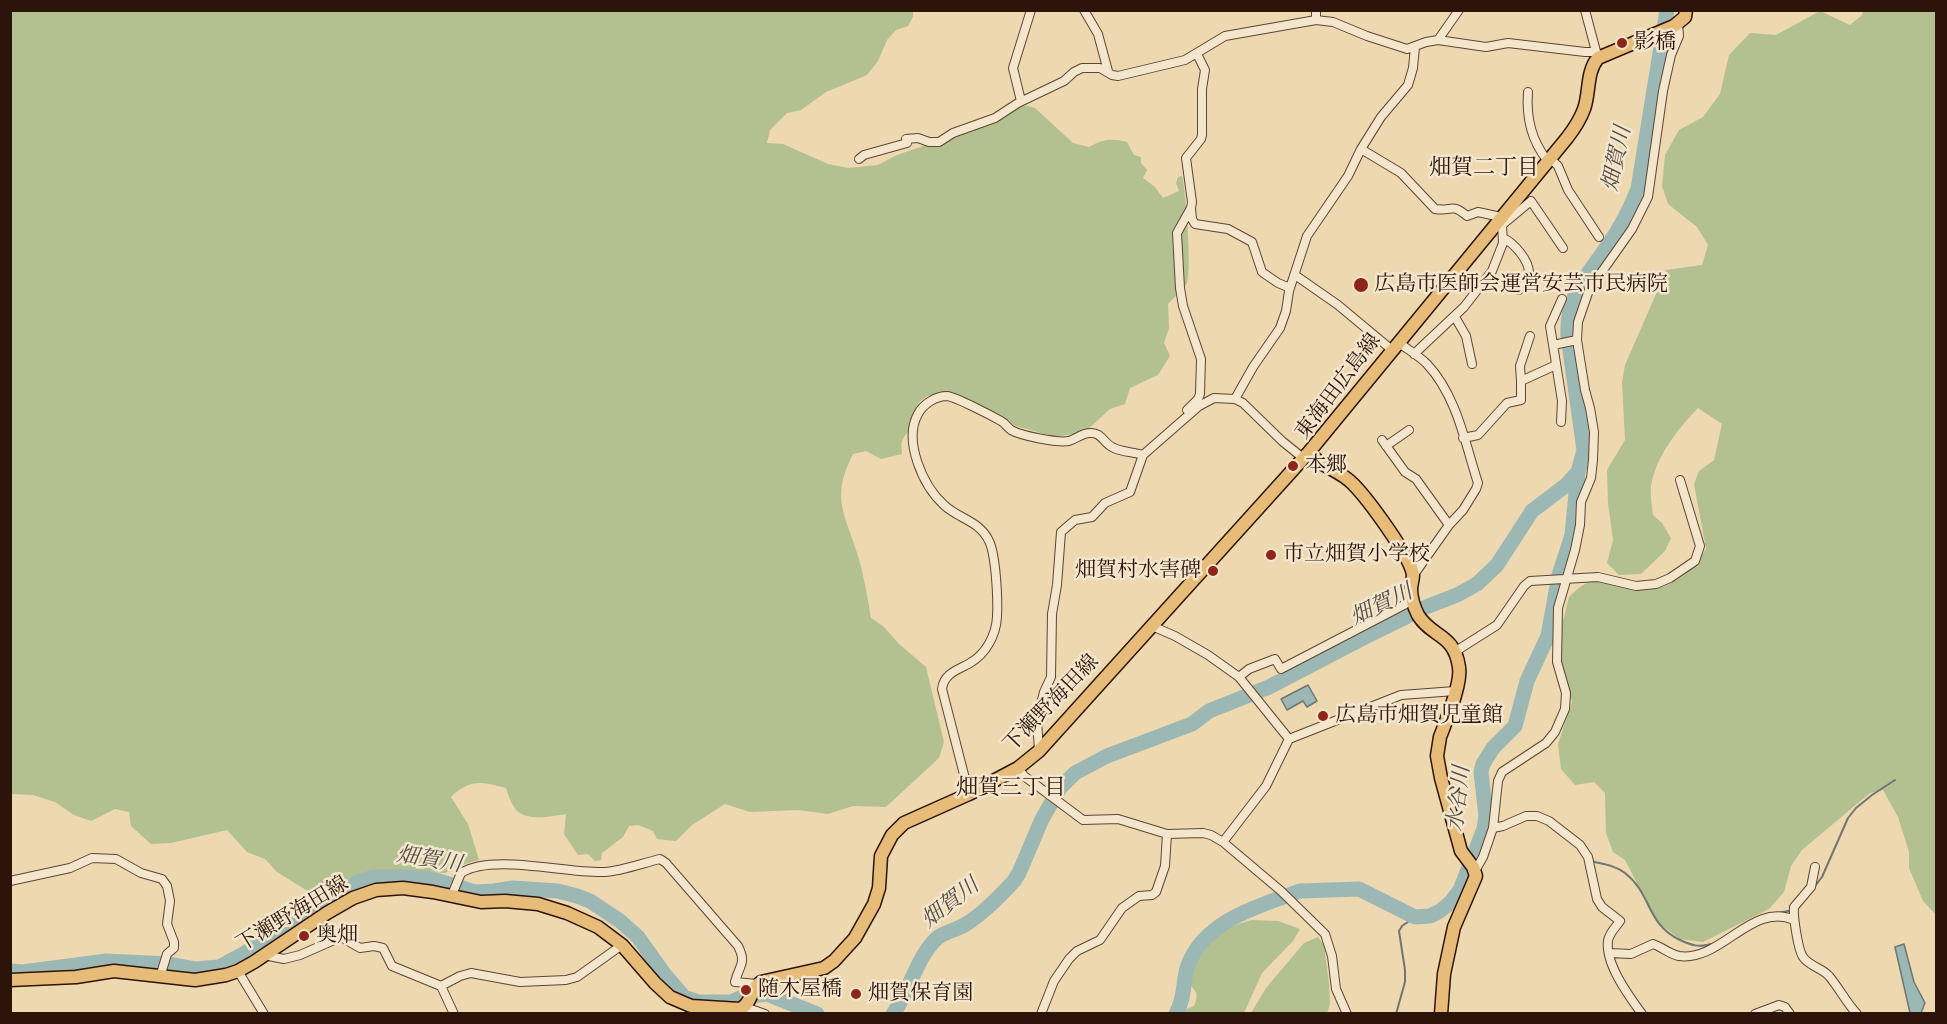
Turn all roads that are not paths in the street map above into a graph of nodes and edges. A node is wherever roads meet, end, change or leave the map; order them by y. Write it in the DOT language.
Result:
graph roads {
  1 [pos="1031,10"];
  2 [pos="1084,10"];
  3 [pos="1316,10"];
  4 [pos="1459,10"];
  5 [pos="1584,10"];
  6 [pos="1686,10"];
  7 [pos="1316,20"];
  8 [pos="1676,25"];
  9 [pos="1438,40"];
  10 [pos="1415,47"];
  11 [pos="1197,54"];
  12 [pos="1597,55"];
  13 [pos="1107,71"];
  14 [pos="1528,92"];
  15 [pos="1021,101"];
  16 [pos="1361,149"];
  17 [pos="859,159"];
  18 [pos="1548,159"];
  19 [pos="1191,208"];
  20 [pos="1501,221"];
  21 [pos="1599,237"];
  22 [pos="1503,238"];
  23 [pos="1563,248"];
  24 [pos="1295,275"];
  25 [pos="1290,288"];
  26 [pos="1519,290"];
  27 [pos="1562,299"];
  28 [pos="1455,317"];
  29 [pos="1530,336"];
  30 [pos="1576,340"];
  31 [pos="1555,345"];
  32 [pos="1395,346"];
  33 [pos="1414,354"];
  34 [pos="1472,364"];
  35 [pos="1556,365"];
  36 [pos="1521,381"];
  37 [pos="1235,399"];
  38 [pos="1561,422"];
  39 [pos="1169,430"];
  40 [pos="1409,430"];
  41 [pos="1463,438"];
  42 [pos="1143,455"];
  43 [pos="1306,455"];
  44 [pos="1680,480"];
  45 [pos="1449,525"];
  46 [pos="1413,576"];
  47 [pos="1563,580"];
  48 [pos="1412,600"];
  49 [pos="1152,626"];
  50 [pos="1456,651"];
  51 [pos="1239,677"];
  52 [pos="1455,691"];
  53 [pos="1289,740"];
  54 [pos="1039,751"];
  55 [pos="1018,768"];
  56 [pos="969,794"];
  57 [pos="1493,828"];
  58 [pos="1167,834"];
  59 [pos="1223,842"];
  60 [pos="1471,865"];
  61 [pos="1815,867"];
  62 [pos="10,881"];
  63 [pos="451,897"];
  64 [pos="1794,920"];
  65 [pos="622,945"];
  66 [pos="1610,953"];
  67 [pos="264,956"];
  68 [pos="238,971"];
  69 [pos="160,974"];
  70 [pos="10,980"];
  71 [pos="441,986"];
  72 [pos="755,986"];
  73 [pos="735,1008"];
  74 [pos="264,1014"];
  75 [pos="454,1014"];
  76 [pos="765,1014"];
  77 [pos="1041,1014"];
  78 [pos="1347,1014"];
  79 [pos="1441,1014"];
  80 [pos="1642,1014"];
  81 [pos="1755,1014"];
  82 [pos="1790,1014"];
  83 [pos="1857,1014"];
  1 -- 15 [label="street"];
  2 -- 13 [label="street"];
  3 -- 7 [label="street"];
  4 -- 9 [label="street"];
  5 -- 12 [label="street"];
  6 -- 8 [label="main road"];
  7 -- 10 [label="street"];
  7 -- 11 [label="street"];
  8 -- 12 [label="main road"];
  8 -- 30 [label="street"];
  9 -- 10 [label="street"];
  9 -- 12 [label="street"];
  10 -- 16 [label="street"];
  11 -- 13 [label="street"];
  11 -- 19 [label="street"];
  12 -- 18 [label="main road, 東海田広島線"];
  13 -- 15 [label="street"];
  14 -- 18 [label="street"];
  15 -- 17 [label="street"];
  16 -- 20 [label="street"];
  16 -- 24 [label="street"];
  18 -- 20 [label="main road, 東海田広島線"];
  18 -- 21 [label="street"];
  19 -- 25 [label="street"];
  19 -- 39 [label="street"];
  20 -- 22 [label="street"];
  20 -- 23 [label="street"];
  20 -- 32 [label="main road, 東海田広島線"];
  22 -- 26 [label="street"];
  22 -- 28 [label="street"];
  24 -- 25 [label="street"];
  24 -- 32 [label="street"];
  25 -- 37 [label="street"];
  27 -- 31 [label="street"];
  28 -- 33 [label="street"];
  28 -- 34 [label="street"];
  29 -- 36 [label="street"];
  30 -- 31 [label="street"];
  30 -- 47 [label="street"];
  31 -- 35 [label="street"];
  32 -- 33 [label="street"];
  32 -- 43 [label="main road, 東海田広島線"];
  33 -- 41 [label="street"];
  35 -- 36 [label="street"];
  35 -- 38 [label="street"];
  36 -- 41 [label="street"];
  37 -- 39 [label="street"];
  37 -- 43 [label="street"];
  39 -- 42 [label="street"];
  40 -- 45 [label="street"];
  41 -- 45 [label="street"];
  42 -- 54 [label="street"];
  42 -- 56 [label="street"];
  43 -- 46 [label="main road, 東海田広島線"];
  43 -- 49 [label="main road, 下瀬野海田線"];
  44 -- 47 [label="street"];
  45 -- 46 [label="street"];
  46 -- 48 [label="main road, 東海田広島線"];
  47 -- 50 [label="street"];
  47 -- 57 [label="street"];
  48 -- 50 [label="main road, 東海田広島線"];
  48 -- 51 [label="street"];
  49 -- 51 [label="street"];
  49 -- 54 [label="main road, 下瀬野海田線"];
  50 -- 52 [label="main road"];
  51 -- 53 [label="street"];
  52 -- 53 [label="street"];
  52 -- 60 [label="main road"];
  53 -- 59 [label="street"];
  54 -- 55 [label="main road, 下瀬野海田線"];
  55 -- 56 [label="main road, 下瀬野海田線"];
  55 -- 58 [label="street"];
  56 -- 72 [label="main road, 下瀬野海田線"];
  57 -- 60 [label="street"];
  57 -- 66 [label="street"];
  58 -- 59 [label="street"];
  58 -- 77 [label="street"];
  59 -- 78 [label="street"];
  60 -- 79 [label="main road"];
  61 -- 64 [label="street"];
  62 -- 69 [label="street"];
  63 -- 65 [label="main road, 下瀬野海田線"];
  63 -- 67 [label="main road, 下瀬野海田線"];
  63 -- 72 [label="street"];
  64 -- 66 [label="street"];
  64 -- 83 [label="street"];
  65 -- 71 [label="street"];
  65 -- 73 [label="main road, 下瀬野海田線"];
  66 -- 80 [label="street"];
  67 -- 68 [label="main road, 下瀬野海田線"];
  67 -- 71 [label="street"];
  68 -- 69 [label="main road, 下瀬野海田線"];
  68 -- 74 [label="street"];
  69 -- 70 [label="main road, 下瀬野海田線"];
  71 -- 75 [label="street"];
  72 -- 73 [label="main road"];
  73 -- 76 [label="street"];
  81 -- 82 [label="street"];
}
